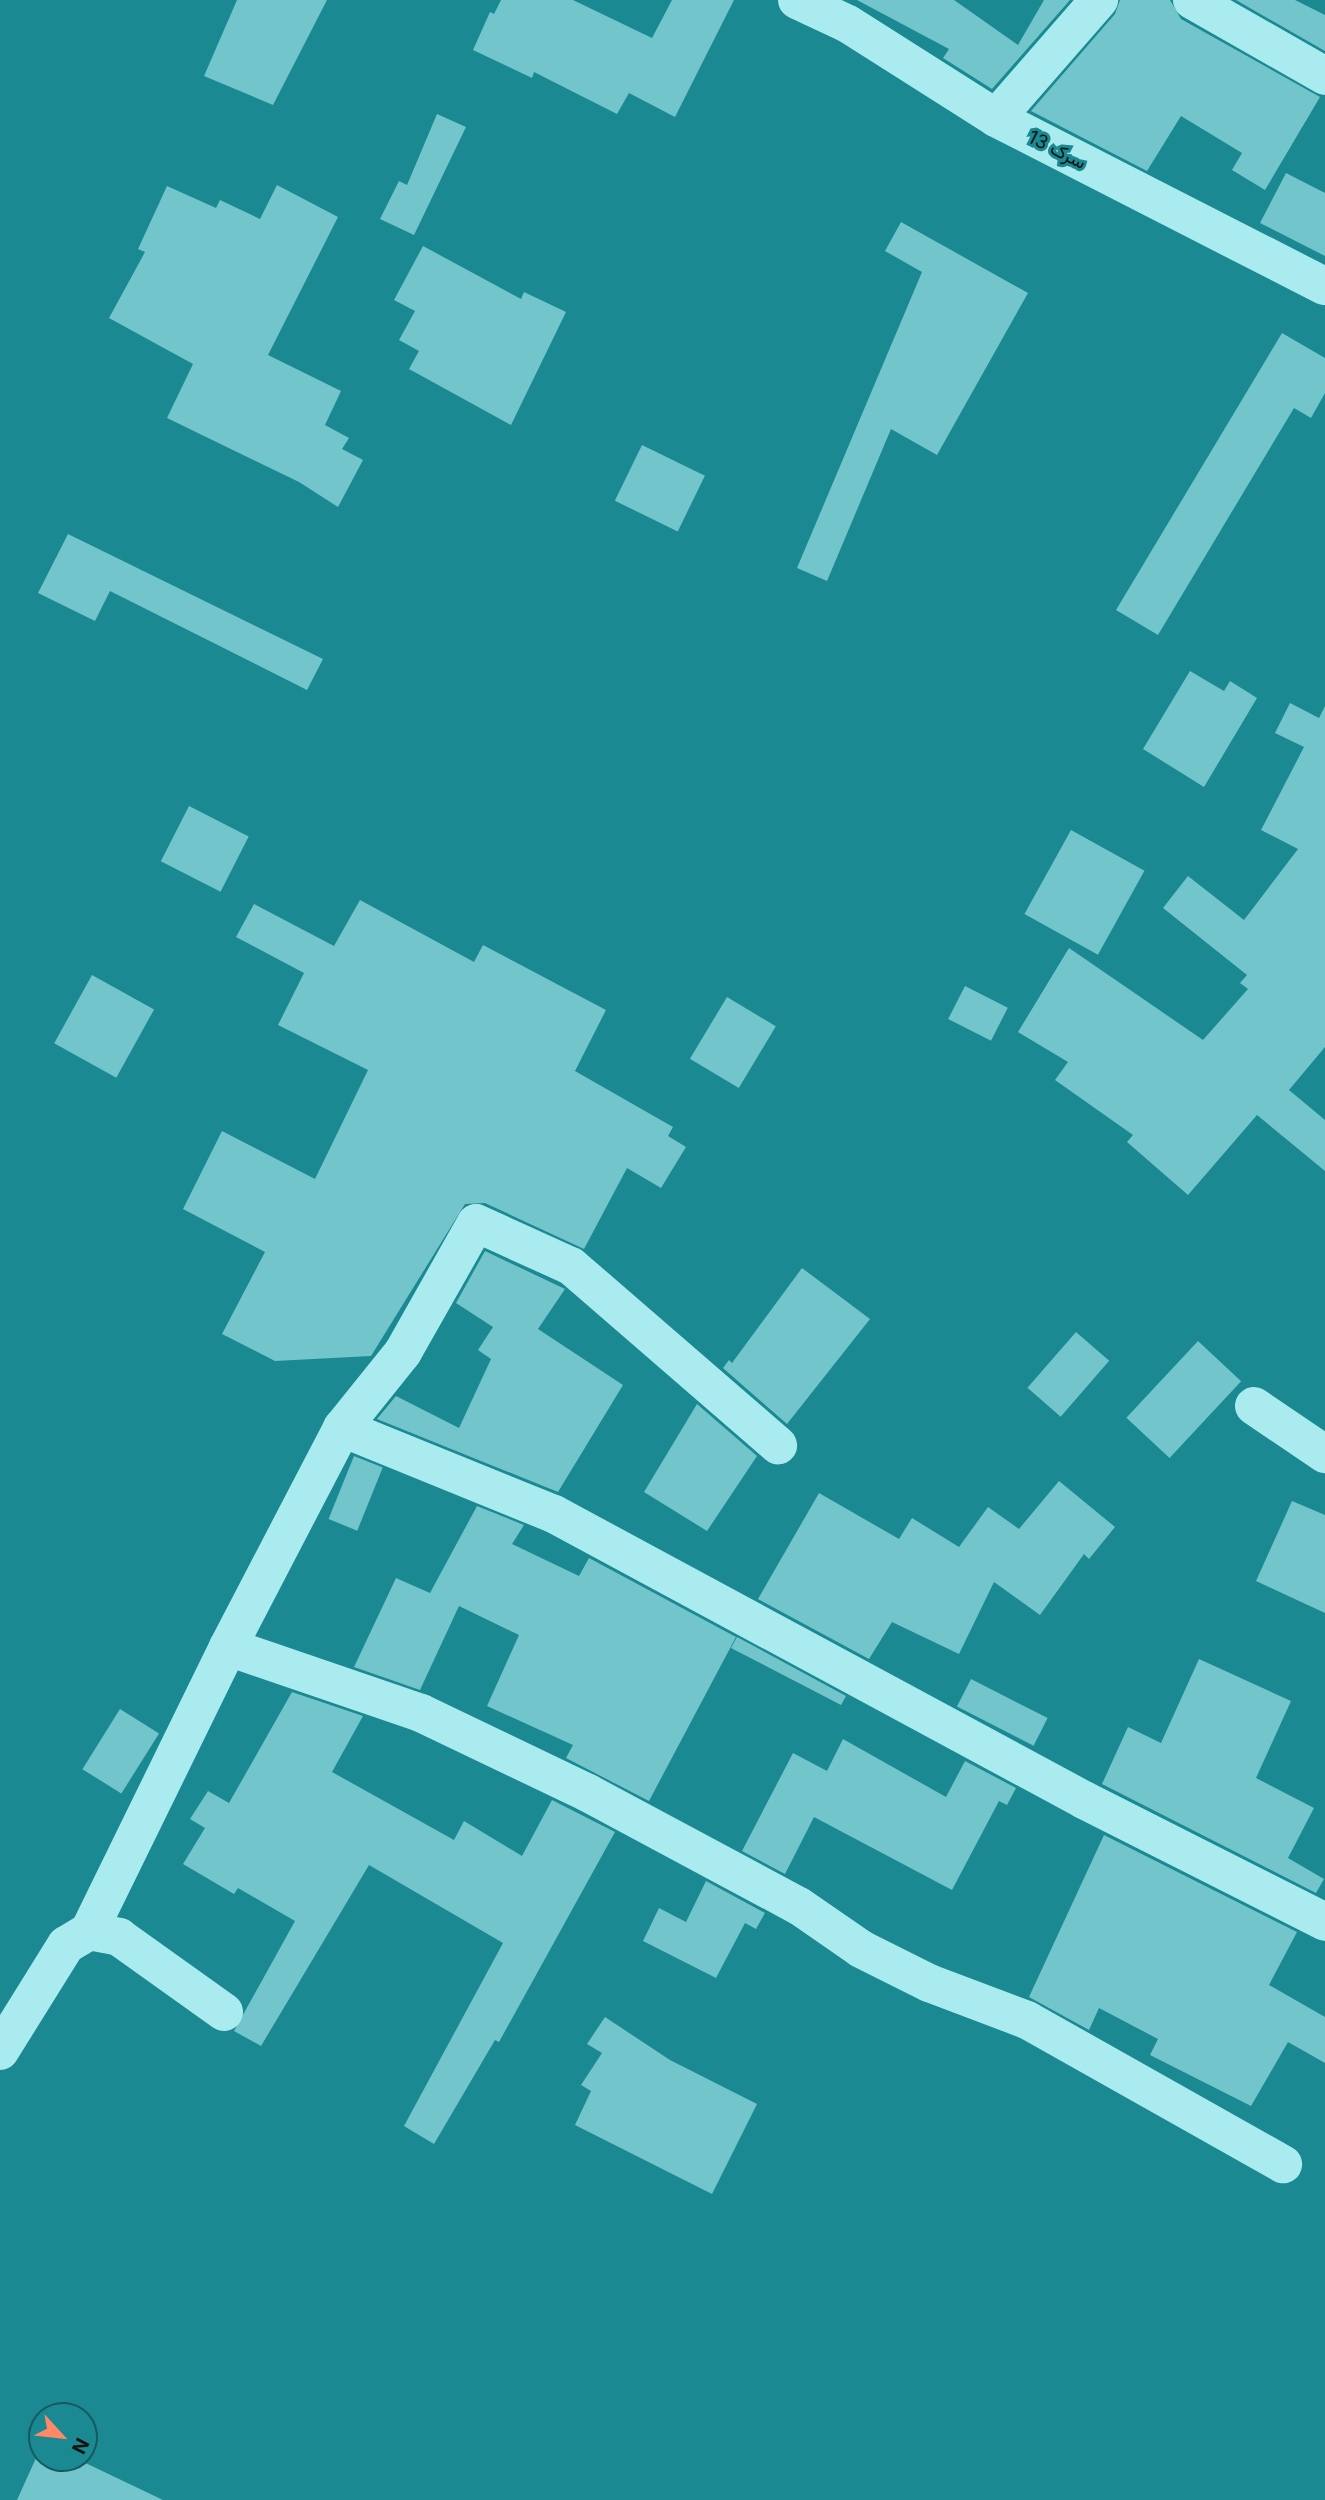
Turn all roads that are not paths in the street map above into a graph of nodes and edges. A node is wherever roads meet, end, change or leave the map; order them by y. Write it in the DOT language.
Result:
graph roads {
  1 [pos="797,0"];
  2 [pos="1099,0"];
  3 [pos="1192,0"];
  4 [pos="1325,76"];
  5 [pos="996,118"];
  6 [pos="1325,286"];
  7 [pos="1254,1406"];
  8 [pos="342,1428"];
  9 [pos="778,1445"];
  10 [pos="1325,1454"];
  11 [pos="228,1647"];
  12 [pos="1325,1922"];
  13 [pos="89,1931"];
  14 [pos="224,2012"];
  15 [pos="0,2052"];
  16 [pos="1283,2164"];
  1 -- 5 [label="street, سرک 13"];
  2 -- 5 [label="street"];
  3 -- 4 [label="street"];
  5 -- 6 [label="street, سرک 13"];
  7 -- 10 [label="street"];
  8 -- 9 [label="street"];
  8 -- 11 [label="street"];
  8 -- 12 [label="street"];
  11 -- 13 [label="street"];
  11 -- 16 [label="street"];
  13 -- 14 [label="street"];
  13 -- 15 [label="street"];
}
